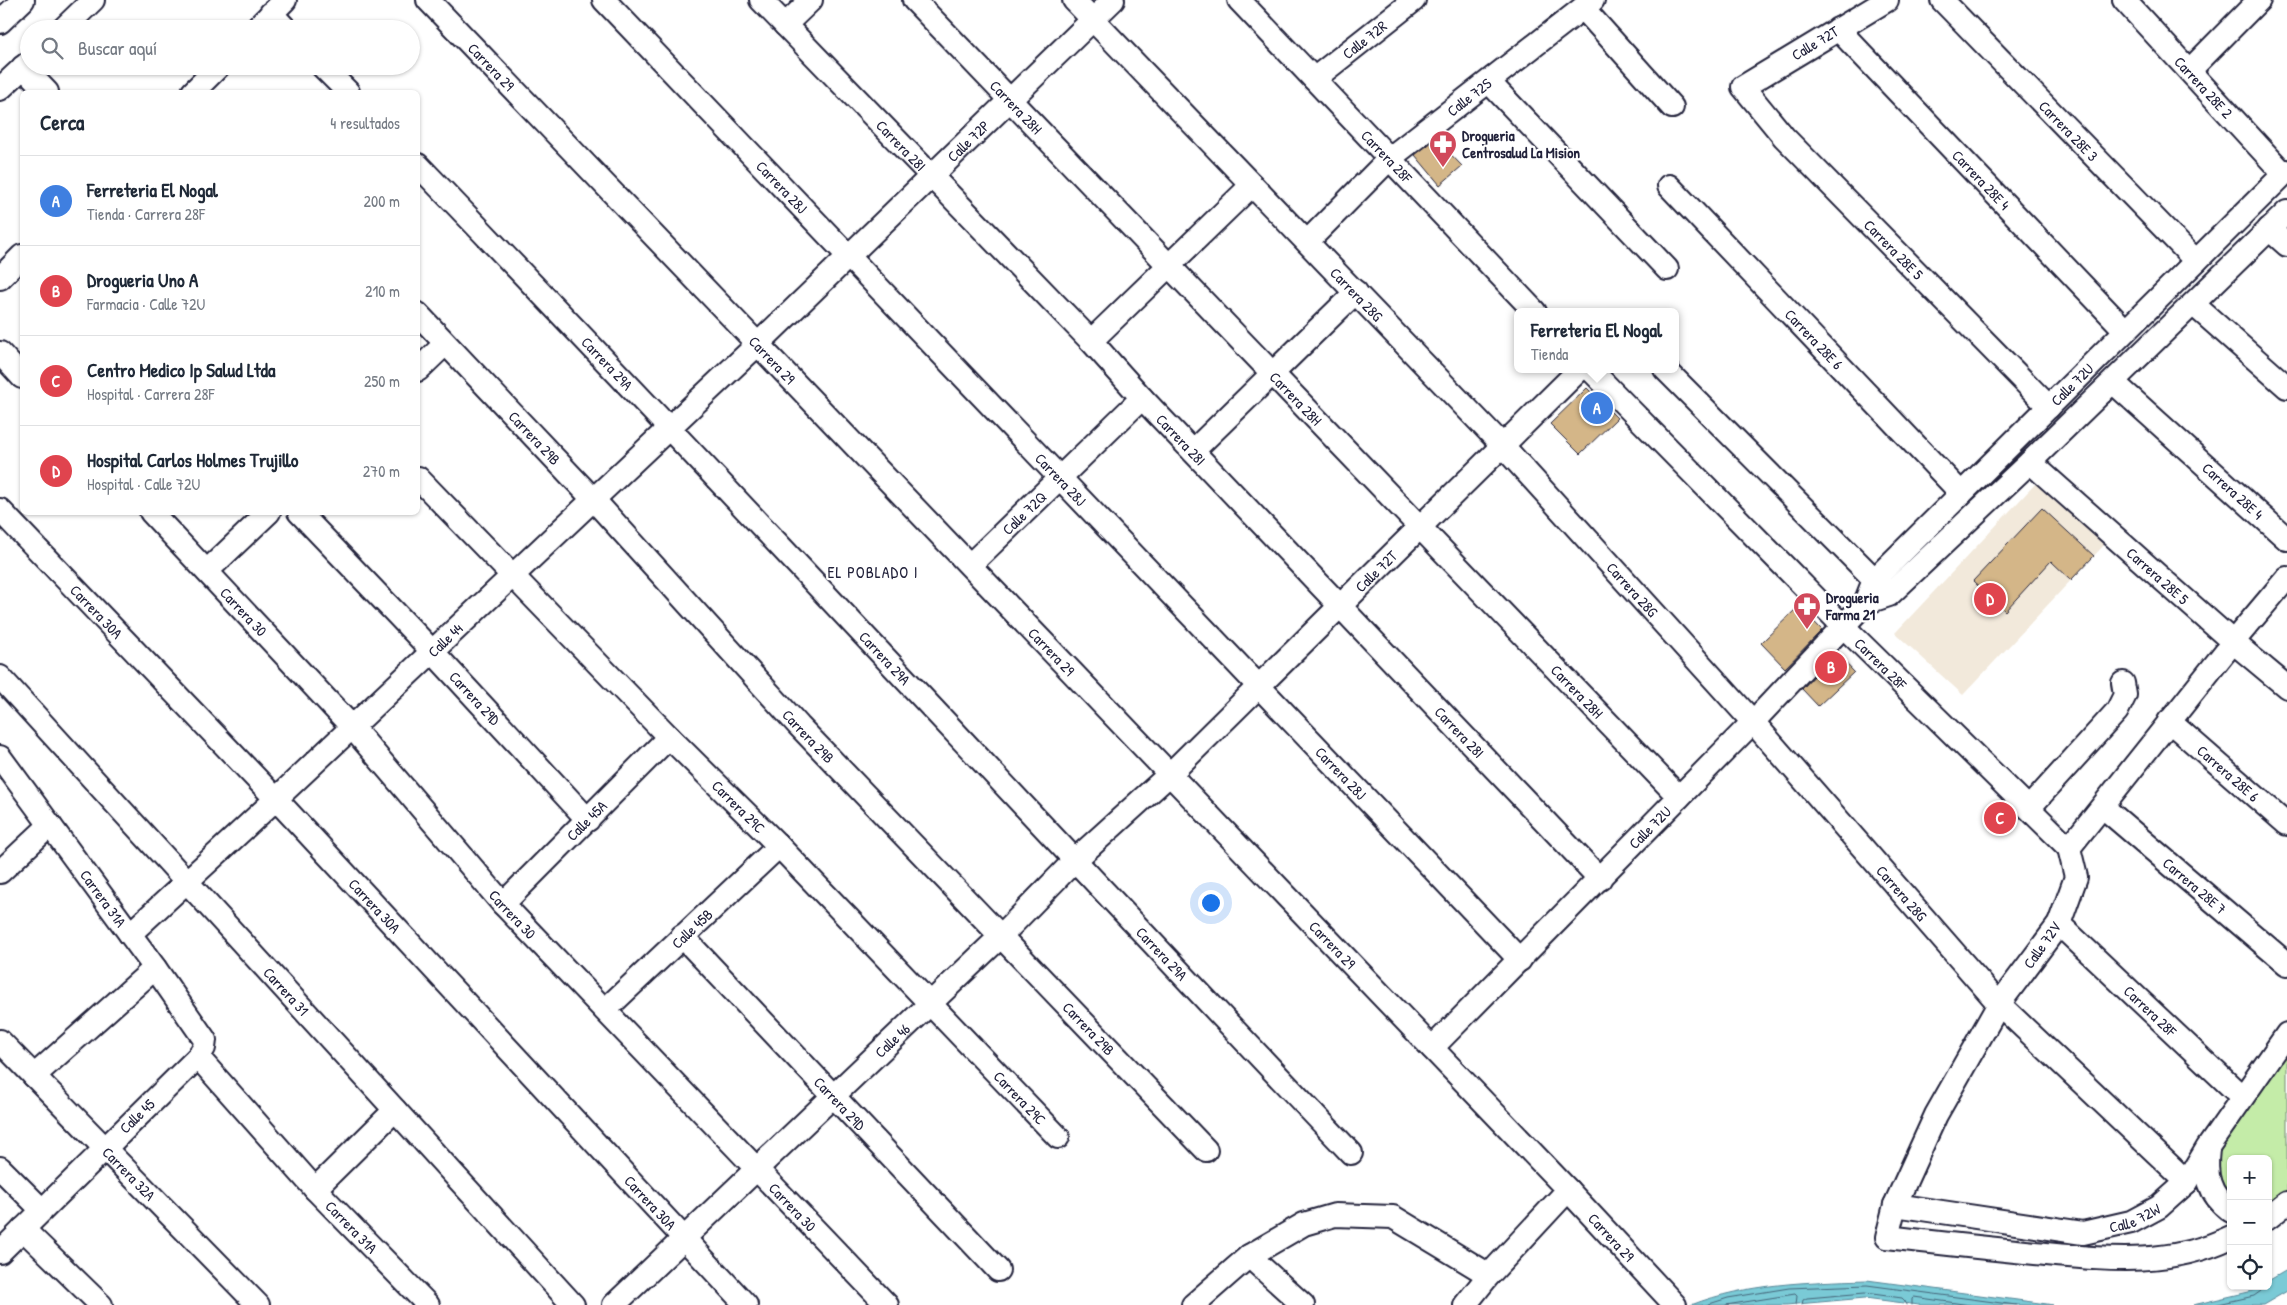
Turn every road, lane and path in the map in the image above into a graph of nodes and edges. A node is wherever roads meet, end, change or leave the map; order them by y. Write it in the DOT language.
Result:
graph roads {
  1 [pos="23,0"];
  2 [pos="93,0"];
  3 [pos="428,0"];
  4 [pos="604,0"];
  5 [pos="761,0"];
  6 [pos="811,0"];
  7 [pos="914,0"];
  8 [pos="1074,0"];
  9 [pos="1113,0"];
  10 [pos="1239,0"];
  11 [pos="1414,0"];
  12 [pos="1887,0"];
  13 [pos="1942,0"];
  14 [pos="2124,0"];
  15 [pos="2259,0"];
  16 [pos="1588,4"];
  17 [pos="72,20"];
  18 [pos="1093,20"];
  19 [pos="0,22"];
  20 [pos="785,25"];
  21 [pos="1838,29"];
  22 [pos="20,70"];
  23 [pos="2190,70"];
  24 [pos="34,75"];
  25 [pos="212,75"];
  26 [pos="331,75"];
  27 [pos="1314,79"];
  28 [pos="1489,82"];
  29 [pos="1742,87"];
  30 [pos="0,89"];
  31 [pos="46,90"];
  32 [pos="201,90"];
  33 [pos="346,90"];
  34 [pos="1008,100"];
  35 [pos="1672,107"];
  36 [pos="1390,158"];
  37 [pos="420,167"];
  38 [pos="2285,172"];
  39 [pos="931,178"];
  40 [pos="1252,185"];
  41 [pos="1668,186"];
  42 [pos="2287,212"];
  43 [pos="2269,229"];
  44 [pos="1307,242"];
  45 [pos="2287,244"];
  46 [pos="848,256"];
  47 [pos="20,258"];
  48 [pos="2196,261"];
  49 [pos="1169,266"];
  50 [pos="1668,269"];
  51 [pos="0,278"];
  52 [pos="1356,292"];
  53 [pos="2193,304"];
  54 [pos="1531,308"];
  55 [pos="420,316"];
  56 [pos="2125,330"];
  57 [pos="1090,342"];
  58 [pos="445,344"];
  59 [pos="758,344"];
  60 [pos="0,353"];
  61 [pos="420,368"];
  62 [pos="1272,373"];
  63 [pos="1576,373"];
  64 [pos="1594,373"];
  65 [pos="1669,373"];
  66 [pos="20,375"];
  67 [pos="2113,382"];
  68 [pos="2287,387"];
  69 [pos="1142,398"];
  70 [pos="2049,407"];
  71 [pos="669,427"];
  72 [pos="1503,446"];
  73 [pos="1193,451"];
  74 [pos="2030,462"];
  75 [pos="1059,478"];
  76 [pos="420,480"];
  77 [pos="1961,493"];
  78 [pos="593,500"];
  79 [pos="0,510"];
  80 [pos="154,515"];
  81 [pos="266,515"];
  82 [pos="302,515"];
  83 [pos="1420,528"];
  84 [pos="2287,539"];
  85 [pos="970,566"];
  86 [pos="207,571"];
  87 [pos="512,576"];
  88 [pos="2287,578"];
  89 [pos="1881,587"];
  90 [pos="1341,607"];
  91 [pos="1843,626"];
  92 [pos="2233,642"];
  93 [pos="432,651"];
  94 [pos="0,677"];
  95 [pos="2123,683"];
  96 [pos="1259,686"];
  97 [pos="2287,687"];
  98 [pos="2170,721"];
  99 [pos="1753,722"];
  100 [pos="352,727"];
  101 [pos="669,737"];
  102 [pos="0,757"];
  103 [pos="1170,774"];
  104 [pos="1679,797"];
  105 [pos="276,799"];
  106 [pos="2103,807"];
  107 [pos="2030,808"];
  108 [pos="588,820"];
  109 [pos="2287,824"];
  110 [pos="50,825"];
  111 [pos="779,846"];
  112 [pos="2069,848"];
  113 [pos="1074,861"];
  114 [pos="0,872"];
  115 [pos="1600,879"];
  116 [pos="187,882"];
  117 [pos="503,904"];
  118 [pos="2059,924"];
  119 [pos="130,934"];
  120 [pos="682,936"];
  121 [pos="1000,937"];
  122 [pos="1520,960"];
  123 [pos="2287,964"];
  124 [pos="155,968"];
  125 [pos="929,1003"];
  126 [pos="1999,1004"];
  127 [pos="605,1010"];
  128 [pos="2287,1034"];
  129 [pos="0,1042"];
  130 [pos="201,1048"];
  131 [pos="1432,1048"];
  132 [pos="34,1076"];
  133 [pos="833,1095"];
  134 [pos="2242,1098"];
  135 [pos="395,1110"];
  136 [pos="1058,1137"];
  137 [pos="2208,1147"];
  138 [pos="105,1148"];
  139 [pos="1206,1150"];
  140 [pos="1351,1154"];
  141 [pos="0,1168"];
  142 [pos="756,1168"];
  143 [pos="2187,1182"];
  144 [pos="315,1189"];
  145 [pos="1568,1190"];
  146 [pos="1895,1205"];
  147 [pos="2227,1207"];
  148 [pos="42,1210"];
  149 [pos="23,1229"];
  150 [pos="683,1239"];
  151 [pos="2227,1239"];
  152 [pos="0,1252"];
  153 [pos="1249,1256"];
  154 [pos="998,1270"];
  155 [pos="1489,1275"];
  156 [pos="101,1305"];
  157 [pos="258,1305"];
  158 [pos="428,1305"];
  159 [pos="573,1305"];
  160 [pos="614,1305"];
  161 [pos="746,1305"];
  162 [pos="887,1305"];
  163 [pos="1193,1305"];
  164 [pos="1302,1305"];
  165 [pos="1465,1305"];
  166 [pos="1675,1305"];
  1 -- 19 [label="street"];
  2 -- 17 [label="street"];
  3 -- 59 [label="street, Carrera 29"];
  4 -- 46 [label="street, Carrera 28J"];
  5 -- 20 [label="street, Carrera 28I"];
  6 -- 20 [label="street"];
  7 -- 34 [label="street, Carrera 28H"];
  8 -- 18 [label="street, Carrera 28G"];
  9 -- 18 [label="street, Calle 72P"];
  10 -- 27 [label="street, Carrera 28F"];
  11 -- 27 [label="street, Calle 72R"];
  12 -- 21 [label="street, Calle 72T"];
  13 -- 48 [label="street, Carrera 28E 3"];
  14 -- 23 [label="street, Carrera 28E 2"];
  15 -- 23 [label="street"];
  16 -- 28 [label="street, Calle 72S"];
  16 -- 35 [label="street"];
  18 -- 34 [label="street, Calle 72P"];
  18 -- 40 [label="street, Carrera 28G"];
  20 -- 39 [label="street, Carrera 28I"];
  21 -- 29 [label="street, Calle 72T"];
  21 -- 56 [label="street, Carrera 28E 4"];
  22 -- 30 [label="street"];
  23 -- 38 [label="street, Carrera 28E 2"];
  24 -- 31 [label="street"];
  25 -- 32 [label="street"];
  26 -- 33 [label="street"];
  27 -- 36 [label="street, Carrera 28F"];
  28 -- 36 [label="street, Calle 72S"];
  28 -- 50 [label="street"];
  29 -- 70 [label="street, Carrera 28E 5"];
  34 -- 39 [label="street, Calle 72P"];
  34 -- 49 [label="street, Carrera 28H"];
  36 -- 44 [label="street, Calle 72S"];
  36 -- 54 [label="street, Carrera 28F"];
  37 -- 71 [label="street, Carrera 29A"];
  38 -- 48 [label="street, Calle 72U"];
  39 -- 46 [label="street, Calle 72P"];
  39 -- 57 [label="street, Carrera 28I"];
  40 -- 44 [label="street, Carrera 28G"];
  40 -- 49 [label="street"];
  41 -- 77 [label="street, Carrera 28E 6"];
  42 -- 43 [label="street, Calle 72U"];
  43 -- 45 [label="street"];
  43 -- 53 [label="street, Calle 72U"];
  44 -- 52 [label="street, Carrera 28G"];
  46 -- 59 [label="street, Calle 72P"];
  46 -- 75 [label="street, Carrera 28J"];
  47 -- 51 [label="street"];
  48 -- 56 [label="street, Calle 72U"];
  49 -- 57 [label="street"];
  49 -- 62 [label="street, Carrera 28H"];
  52 -- 62 [label="street"];
  52 -- 72 [label="street, Carrera 28G"];
  53 -- 67 [label="street, Calle 72U"];
  53 -- 68 [label="street"];
  55 -- 58 [label="street, Carrera 29B"];
  56 -- 70 [label="street, Calle 72U"];
  57 -- 69 [label="street, Carrera 28I"];
  58 -- 61 [label="street"];
  58 -- 78 [label="street, Carrera 29B"];
  59 -- 71 [label="street, Calle 44"];
  59 -- 85 [label="street, Carrera 29"];
  60 -- 66 [label="street"];
  62 -- 73 [label="street"];
  62 -- 83 [label="street, Carrera 28H"];
  63 -- 72 [label="street, Calle 72T"];
  64 -- 91 [label="street, Carrera 28F"];
  65 -- 89 [label="street"];
  67 -- 74 [label="street, Calle 72U"];
  67 -- 84 [label="street, Carrera 28E 4"];
  69 -- 73 [label="street, Carrera 28I"];
  69 -- 75 [label="street, Calle 72Q"];
  70 -- 77 [label="street, Calle 72U"];
  71 -- 78 [label="street, Calle 44"];
  71 -- 113 [label="street, Carrera 29A"];
  72 -- 83 [label="street, Calle 72T"];
  72 -- 99 [label="street, Carrera 28G"];
  73 -- 90 [label="street, Carrera 28I"];
  74 -- 89 [label="street, Calle 72U"];
  74 -- 92 [label="street, Carrera 28E 5"];
  75 -- 85 [label="street, Calle 72Q"];
  75 -- 96 [label="street, Carrera 28J"];
  76 -- 87 [label="street, Carrera 29C"];
  77 -- 89 [label="street, Calle 72U"];
  78 -- 87 [label="street, Calle 44"];
  78 -- 121 [label="street, Carrera 29B"];
  79 -- 105 [label="street, Carrera 30A"];
  80 -- 86 [label="street, Carrera 30"];
  81 -- 86 [label="street"];
  82 -- 93 [label="street, Carrera 29D"];
  83 -- 90 [label="street, Calle 72T"];
  83 -- 104 [label="street, Carrera 28H"];
  85 -- 103 [label="street, Carrera 29"];
  86 -- 100 [label="street, Carrera 30"];
  87 -- 93 [label="street, Calle 44"];
  87 -- 101 [label="street, Carrera 29C"];
  88 -- 92 [label="street"];
  89 -- 91 [label="street, Calle 72U"];
  90 -- 96 [label="street, Calle 72T"];
  90 -- 115 [label="street, Carrera 28I"];
  91 -- 99 [label="street, Calle 72U"];
  91 -- 107 [label="street, Carrera 28F"];
  92 -- 97 [label="street, Carrera 28E 5"];
  92 -- 98 [label="street"];
  93 -- 100 [label="street, Calle 44"];
  93 -- 108 [label="street, Carrera 29D"];
  94 -- 116 [label="street, Carrera 31"];
  95 -- 107 [label="street"];
  96 -- 103 [label="street, Calle 72T"];
  96 -- 122 [label="street, Carrera 28J"];
  98 -- 106 [label="street"];
  98 -- 109 [label="street, Carrera 28E 6"];
  99 -- 104 [label="street, Calle 72U"];
  99 -- 126 [label="street, Carrera 28G"];
  100 -- 105 [label="street, Calle 44"];
  100 -- 117 [label="street, Carrera 30"];
  101 -- 108 [label="street, Calle 45A"];
  101 -- 111 [label="street, Carrera 29C"];
  102 -- 110 [label="street, Carrera 31A"];
  103 -- 113 [label="street, Calle 46"];
  103 -- 131 [label="street, Carrera 29"];
  104 -- 115 [label="street, Calle 72U"];
  105 -- 116 [label="street, Calle 44"];
  105 -- 150 [label="street, Carrera 30A"];
  106 -- 112 [label="street"];
  106 -- 123 [label="street, Carrera 28E 7"];
  107 -- 112 [label="street, Carrera 28F"];
  108 -- 117 [label="street, Calle 45A"];
  110 -- 114 [label="street"];
  110 -- 119 [label="street, Carrera 31A"];
  111 -- 120 [label="street, Calle 45B"];
  111 -- 125 [label="street, Carrera 29C"];
  112 -- 118 [label="street, Calle 72V"];
  113 -- 121 [label="street, Calle 46"];
  113 -- 140 [label="street, Carrera 29A"];
  115 -- 122 [label="street, Calle 72U"];
  116 -- 119 [label="street, Calle 44"];
  116 -- 135 [label="street, Carrera 31"];
  117 -- 127 [label="street, Carrera 30"];
  118 -- 126 [label="street, Calle 72V"];
  118 -- 134 [label="street, Carrera 28F"];
  119 -- 124 [label="street, Carrera 31A"];
  120 -- 127 [label="street, Calle 45B"];
  120 -- 133 [label="street, Carrera 29D"];
  121 -- 125 [label="street, Calle 46"];
  121 -- 139 [label="street, Carrera 29B"];
  122 -- 131 [label="street, Calle 72U"];
  124 -- 130 [label="street, Carrera 31A"];
  124 -- 132 [label="street"];
  125 -- 133 [label="street, Calle 46"];
  125 -- 136 [label="street, Carrera 29C"];
  126 -- 143 [label="street, Carrera 28G"];
  126 -- 146 [label="street, Calle 72V"];
  127 -- 142 [label="street, Carrera 30"];
  128 -- 134 [label="street, Calle 72W"];
  129 -- 132 [label="street, Carrera 32A"];
  130 -- 138 [label="street, Calle 45"];
  130 -- 144 [label="street, Carrera 31A"];
  131 -- 145 [label="street, Carrera 29"];
  132 -- 138 [label="street, Carrera 32A"];
  133 -- 142 [label="street, Calle 46"];
  133 -- 154 [label="street, Carrera 29D"];
  134 -- 137 [label="street, Calle 72W"];
  135 -- 144 [label="street"];
  135 -- 159 [label="street, Carrera 31"];
  137 -- 143 [label="street, Calle 72W"];
  137 -- 147 [label="street"];
  138 -- 148 [label="street, Calle 45"];
  138 -- 157 [label="street, Carrera 32A"];
  141 -- 148 [label="street"];
  142 -- 150 [label="street, Calle 46"];
  142 -- 162 [label="street, Carrera 30"];
  143 -- 146 [label="street, Calle 72W"];
  144 -- 158 [label="street, Carrera 31A"];
  145 -- 155 [label="street"];
  145 -- 166 [label="street, Carrera 29"];
  146 -- 151 [label="street, Calle 72V"];
  148 -- 149 [label="street, Calle 45"];
  149 -- 152 [label="street, Calle 45"];
  149 -- 156 [label="street"];
  150 -- 160 [label="street, Calle 46"];
  150 -- 161 [label="street, Carrera 30A"];
  153 -- 155 [label="street"];
  153 -- 163 [label="street"];
  153 -- 164 [label="street"];
  155 -- 165 [label="street"];
}
